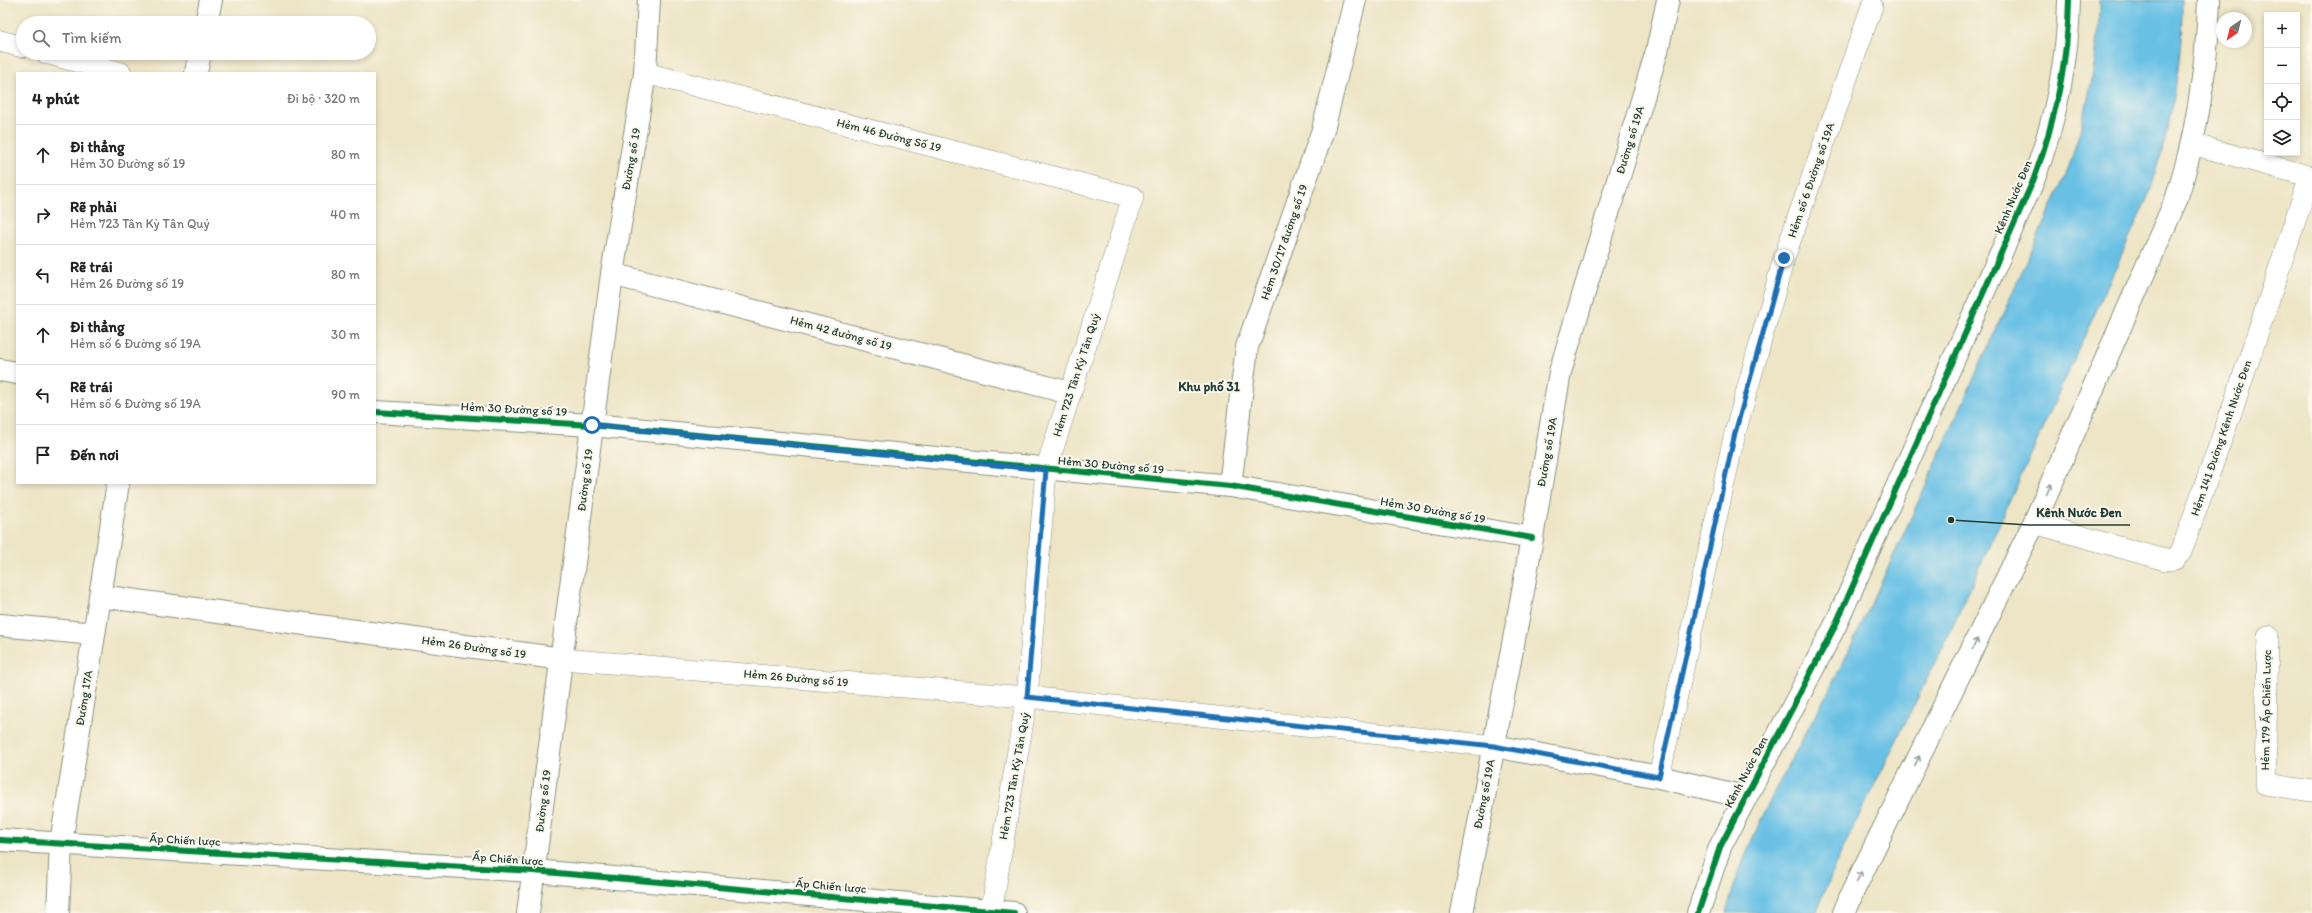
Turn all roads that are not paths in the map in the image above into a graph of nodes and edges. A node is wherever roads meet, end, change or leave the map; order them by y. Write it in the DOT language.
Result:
graph roads {
  1 [pos="211,0"];
  2 [pos="649,0"];
  3 [pos="1355,0"];
  4 [pos="1668,0"];
  5 [pos="2069,0"];
  6 [pos="2209,0"];
  7 [pos="1872,6"];
  8 [pos="208,16"];
  9 [pos="0,41"];
  10 [pos="16,45"];
  11 [pos="73,60"];
  12 [pos="199,60"];
  13 [pos="118,72"];
  14 [pos="196,72"];
  15 [pos="645,73"];
  16 [pos="2192,144"];
  17 [pos="2311,177"];
  18 [pos="1133,197"];
  19 [pos="612,274"];
  20 [pos="0,370"];
  21 [pos="16,373"];
  22 [pos="1070,393"];
  23 [pos="376,412"];
  24 [pos="592,425"];
  25 [pos="1046,470"];
  26 [pos="118,484"];
  27 [pos="1230,486"];
  28 [pos="2034,523"];
  29 [pos="1532,538"];
  30 [pos="100,596"];
  31 [pos="0,625"];
  32 [pos="94,634"];
  33 [pos="2268,636"];
  34 [pos="562,659"];
  35 [pos="1027,697"];
  36 [pos="1494,746"];
  37 [pos="1659,777"];
  38 [pos="2312,791"];
  39 [pos="1745,797"];
  40 [pos="0,840"];
  41 [pos="61,844"];
  42 [pos="534,871"];
  43 [pos="991,912"];
  44 [pos="58,913"];
  45 [pos="528,913"];
  46 [pos="1014,913"];
  47 [pos="1462,913"];
  48 [pos="1698,913"];
  49 [pos="1844,913"];
  1 -- 8 [label="street"];
  2 -- 15 [label="street, Đường số 19"];
  3 -- 27 [label="street, Hẻm 30/17 đường số 19"];
  4 -- 29 [label="street, Đường số 19A"];
  5 -- 39 [label="street, Kênh Nước Đen"];
  6 -- 16 [label="street"];
  7 -- 37 [label="lane, Hẻm số 6 Đường số 19A"];
  9 -- 10 [label="lane"];
  11 -- 13 [label="lane"];
  12 -- 14 [label="street"];
  15 -- 18 [label="lane, Hẻm 46 Đường Số 19"];
  15 -- 19 [label="street, Đường số 19"];
  16 -- 17 [label="lane"];
  28 -- 16 [label="street, one-way"];
  17 -- 28 [label="lane, Hẻm 141 Đường Kênh Nước Đen"];
  18 -- 22 [label="lane, Hẻm 723 Tân Kỳ Tân Quý"];
  19 -- 22 [label="street, Hẻm 42 đường số 19"];
  19 -- 24 [label="street, Đường số 19"];
  20 -- 21 [label="street"];
  22 -- 25 [label="lane, Hẻm 723 Tân Kỳ Tân Quý"];
  23 -- 24 [label="street, Hẻm 30 Đường số 19"];
  24 -- 25 [label="street, Hẻm 30 Đường số 19"];
  24 -- 34 [label="street, Đường số 19"];
  25 -- 27 [label="street, Hẻm 30 Đường số 19"];
  25 -- 35 [label="lane, Hẻm 723 Tân Kỳ Tân Quý"];
  26 -- 30 [label="street, Đường 17A"];
  27 -- 29 [label="street, Hẻm 30 Đường số 19"];
  49 -- 28 [label="street, one-way"];
  29 -- 36 [label="street, Đường số 19A"];
  30 -- 32 [label="street, Đường 17A"];
  30 -- 34 [label="street, Hẻm 26 Đường số 19"];
  31 -- 32 [label="street"];
  32 -- 41 [label="street, Đường 17A"];
  33 -- 38 [label="lane, Hẻm 179 Ấp Chiến Lược"];
  34 -- 35 [label="lane, Hẻm 26 Đường số 19"];
  34 -- 42 [label="street, Đường số 19"];
  35 -- 36 [label="lane, Hẻm 26 Đường số 19"];
  35 -- 43 [label="lane, Hẻm 723 Tân Kỳ Tân Quý"];
  36 -- 37 [label="street"];
  36 -- 47 [label="street, Đường số 19A"];
  37 -- 39 [label="street"];
  39 -- 48 [label="street, Kênh Nước Đen"];
  40 -- 41 [label="street, Ấp Chiến lược"];
  41 -- 42 [label="street, Ấp Chiến lược"];
  41 -- 44 [label="street, Đường 17A"];
  42 -- 43 [label="street, Ấp Chiến lược"];
  42 -- 45 [label="street, Đường số 19"];
  43 -- 46 [label="street, Ấp Chiến lược"];
}
